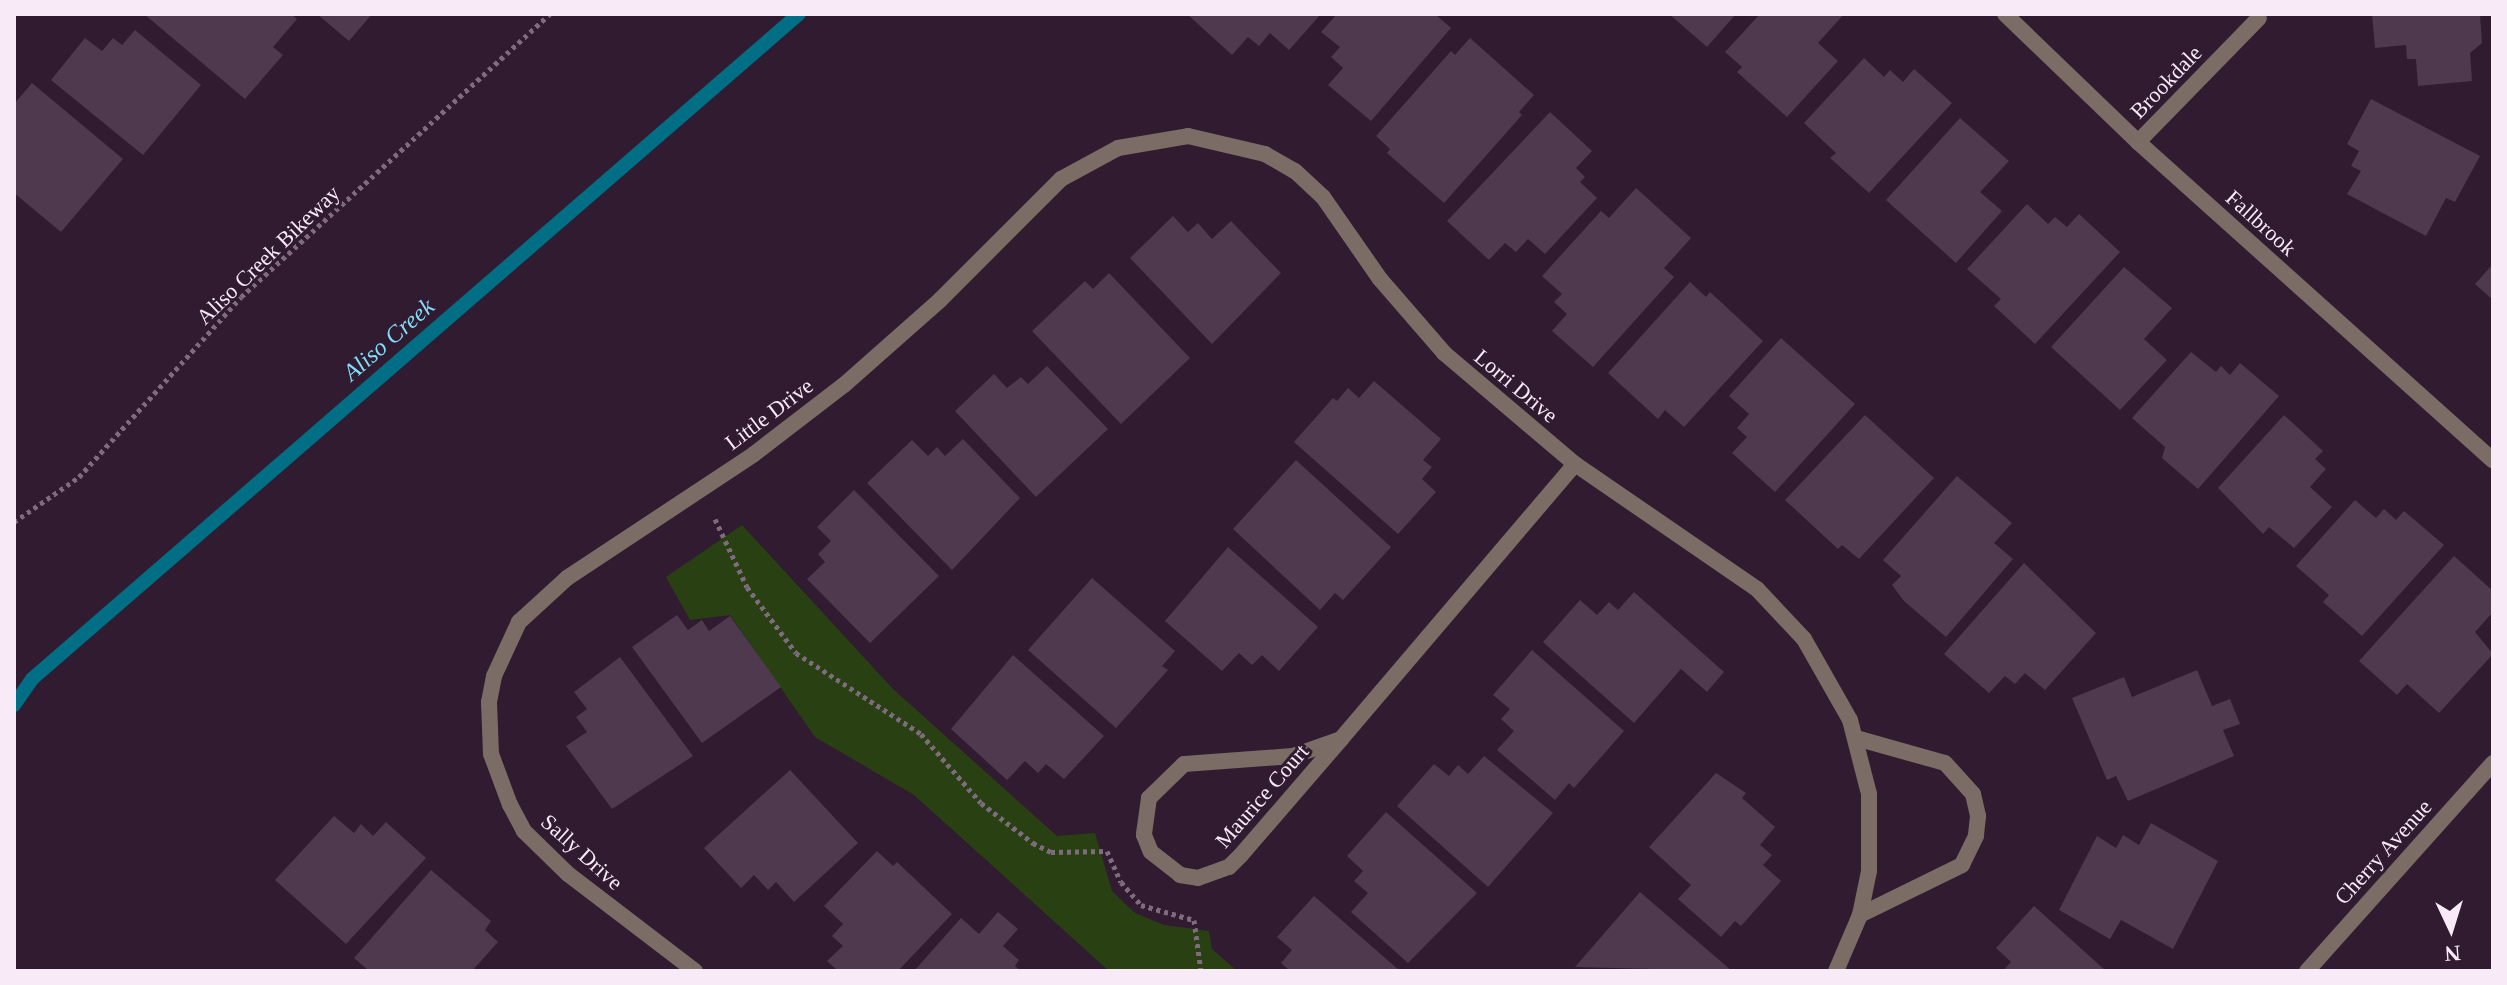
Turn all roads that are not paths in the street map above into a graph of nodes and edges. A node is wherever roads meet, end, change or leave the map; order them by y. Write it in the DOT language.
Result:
graph roads {
  1 [pos="2005,14"];
  2 [pos="2259,18"];
  3 [pos="2138,142"];
  4 [pos="1118,148"];
  5 [pos="2493,460"];
  6 [pos="1575,464"];
  7 [pos="488,731"];
  8 [pos="1856,738"];
  9 [pos="1341,739"];
  10 [pos="2493,763"];
  11 [pos="1860,915"];
  12 [pos="695,971"];
  13 [pos="1836,971"];
  14 [pos="2307,971"];
  1 -- 3 [label="street, Fallbrook"];
  2 -- 3 [label="street, Brookdale"];
  3 -- 5 [label="street, Fallbrook"];
  4 -- 6 [label="street, Lorri Drive"];
  4 -- 7 [label="street, Little Drive"];
  6 -- 8 [label="street, Lorri Drive"];
  6 -- 9 [label="street, Maurice Court"];
  7 -- 12 [label="street, Sally Drive"];
  8 -- 11 [label="street, Lorri Drive"];
  8 -- 11 [label="street"];
  9 -- 9 [label="street, Maurice Court"];
  10 -- 14 [label="street, Cherry Avenue"];
  11 -- 13 [label="street, Lorri Drive"];
}
